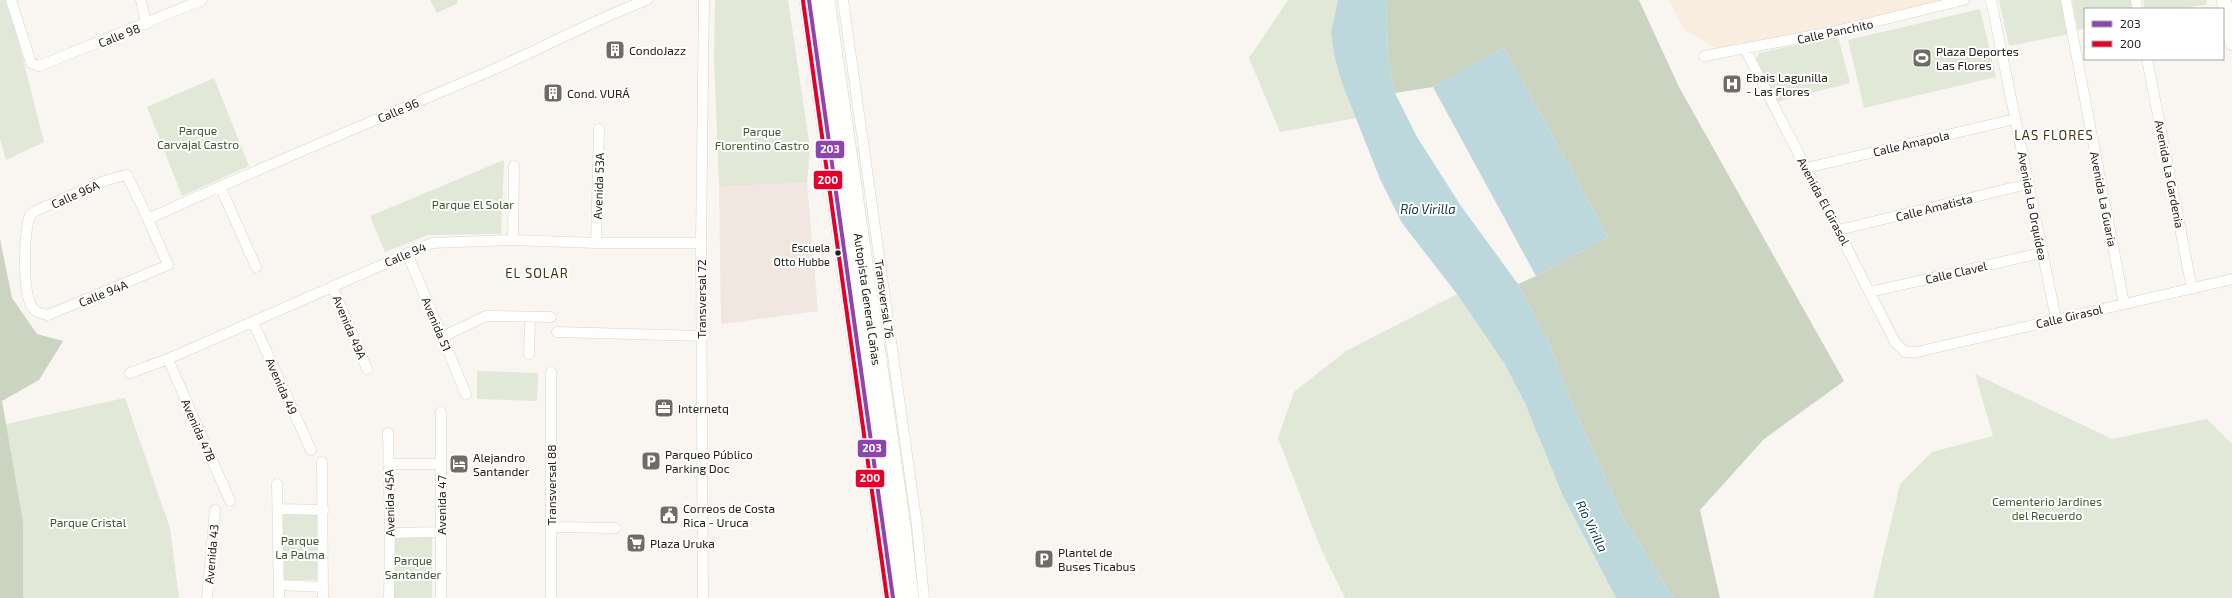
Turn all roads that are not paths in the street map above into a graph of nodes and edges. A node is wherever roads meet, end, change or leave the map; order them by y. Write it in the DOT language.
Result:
graph roads {
  1 [pos="11,0"];
  2 [pos="141,0"];
  3 [pos="202,0"];
  4 [pos="647,0"];
  5 [pos="704,0"];
  6 [pos="809,0"];
  7 [pos="825,0"];
  8 [pos="843,0"];
  9 [pos="1964,0"];
  10 [pos="1991,0"];
  11 [pos="2066,0"];
  12 [pos="2224,0"];
  13 [pos="146,24"];
  14 [pos="2232,44"];
  15 [pos="1745,49"];
  16 [pos="1704,56"];
  17 [pos="2147,60"];
  18 [pos="2015,119"];
  19 [pos="599,129"];
  20 [pos="514,166"];
  21 [pos="1806,168"];
  22 [pos="2028,184"];
  23 [pos="220,186"];
  24 [pos="148,219"];
  25 [pos="1839,230"];
  26 [pos="513,240"];
  27 [pos="596,243"];
  28 [pos="701,243"];
  29 [pos="407,253"];
  30 [pos="2041,253"];
  31 [pos="256,267"];
  32 [pos="2232,279"];
  33 [pos="332,286"];
  34 [pos="2192,289"];
  35 [pos="1870,292"];
  36 [pos="2124,304"];
  37 [pos="38,312"];
  38 [pos="530,317"];
  39 [pos="551,317"];
  40 [pos="2056,318"];
  41 [pos="253,322"];
  42 [pos="557,332"];
  43 [pos="702,336"];
  44 [pos="442,337"];
  45 [pos="1905,352"];
  46 [pos="529,354"];
  47 [pos="168,358"];
  48 [pos="367,369"];
  49 [pos="551,372"];
  50 [pos="130,373"];
  51 [pos="466,394"];
  52 [pos="441,412"];
  53 [pos="388,433"];
  54 [pos="311,450"];
  55 [pos="322,462"];
  56 [pos="388,464"];
  57 [pos="441,464"];
  58 [pos="277,484"];
  59 [pos="230,502"];
  60 [pos="215,510"];
  61 [pos="279,510"];
  62 [pos="324,510"];
  63 [pos="551,527"];
  64 [pos="615,528"];
  65 [pos="441,532"];
  66 [pos="390,533"];
  67 [pos="278,585"];
  68 [pos="323,587"];
  69 [pos="207,598"];
  70 [pos="279,598"];
  71 [pos="323,598"];
  72 [pos="388,598"];
  73 [pos="441,598"];
  74 [pos="551,598"];
  75 [pos="703,598"];
  76 [pos="894,598"];
  77 [pos="909,598"];
  78 [pos="924,598"];
  1 -- 13 [label="street, Calle 98"];
  2 -- 13 [label="street"];
  3 -- 13 [label="street, Calle 98"];
  4 -- 23 [label="street, Calle 96"];
  5 -- 28 [label="street, Transversal 72"];
  6 -- 76 [label="highway, Autopista General Cañas"];
  7 -- 77 [label="highway, Autopista General Cañas"];
  8 -- 78 [label="street, Transversal 76"];
  9 -- 15 [label="street, Calle Panchito"];
  10 -- 18 [label="street, Avenida La Orquídea"];
  11 -- 36 [label="street, Avenida La Guaria"];
  12 -- 14 [label="main road"];
  15 -- 16 [label="street, Calle Panchito"];
  15 -- 21 [label="street, Avenida El Girasol"];
  17 -- 34 [label="street, Avenida La Gardenia"];
  18 -- 21 [label="street, Calle Amapola"];
  18 -- 22 [label="street, Avenida La Orquídea"];
  19 -- 27 [label="street, Avenida 53A"];
  20 -- 26 [label="street"];
  21 -- 25 [label="street, Avenida El Girasol"];
  22 -- 25 [label="street, Calle Amatista"];
  22 -- 30 [label="street, Avenida La Orquídea"];
  23 -- 24 [label="street, Calle 96"];
  23 -- 31 [label="street"];
  24 -- 37 [label="street, Calle 94A"];
  24 -- 37 [label="street, Calle 96A"];
  25 -- 35 [label="street, Avenida El Girasol"];
  26 -- 27 [label="street, Calle 94"];
  26 -- 29 [label="street, Calle 94"];
  27 -- 28 [label="street, Calle 94"];
  28 -- 43 [label="street, Transversal 72"];
  29 -- 33 [label="street, Calle 94"];
  29 -- 44 [label="street, Avenida 51"];
  30 -- 35 [label="street, Calle Clavel"];
  30 -- 40 [label="street, Avenida La Orquídea"];
  32 -- 34 [label="street, Calle Girasol"];
  33 -- 41 [label="street, Calle 94"];
  33 -- 48 [label="street, Avenida 49A"];
  34 -- 36 [label="street, Calle Girasol"];
  35 -- 45 [label="street, Avenida El Girasol"];
  36 -- 40 [label="street, Calle Girasol"];
  38 -- 39 [label="street"];
  38 -- 44 [label="street"];
  38 -- 46 [label="street"];
  40 -- 45 [label="street, Calle Girasol"];
  41 -- 47 [label="street, Calle 94"];
  41 -- 54 [label="street, Avenida 49"];
  42 -- 43 [label="street"];
  43 -- 75 [label="street, Transversal 72"];
  44 -- 51 [label="street, Avenida 51"];
  47 -- 50 [label="street, Calle 94"];
  47 -- 59 [label="street, Avenida 47B"];
  49 -- 63 [label="street, Transversal 88"];
  52 -- 57 [label="street, Avenida 47"];
  53 -- 56 [label="street, Avenida 45A"];
  55 -- 62 [label="street"];
  56 -- 57 [label="street"];
  56 -- 66 [label="street, Avenida 45A"];
  57 -- 65 [label="street, Avenida 47"];
  58 -- 61 [label="street"];
  60 -- 69 [label="street, Avenida 43"];
  61 -- 62 [label="street"];
  61 -- 67 [label="street"];
  62 -- 68 [label="street"];
  63 -- 64 [label="street"];
  63 -- 74 [label="street, Transversal 88"];
  65 -- 66 [label="street"];
  65 -- 73 [label="street, Avenida 47"];
  66 -- 72 [label="street, Avenida 45A"];
  67 -- 68 [label="street"];
  67 -- 70 [label="street"];
  68 -- 71 [label="street"];
}
